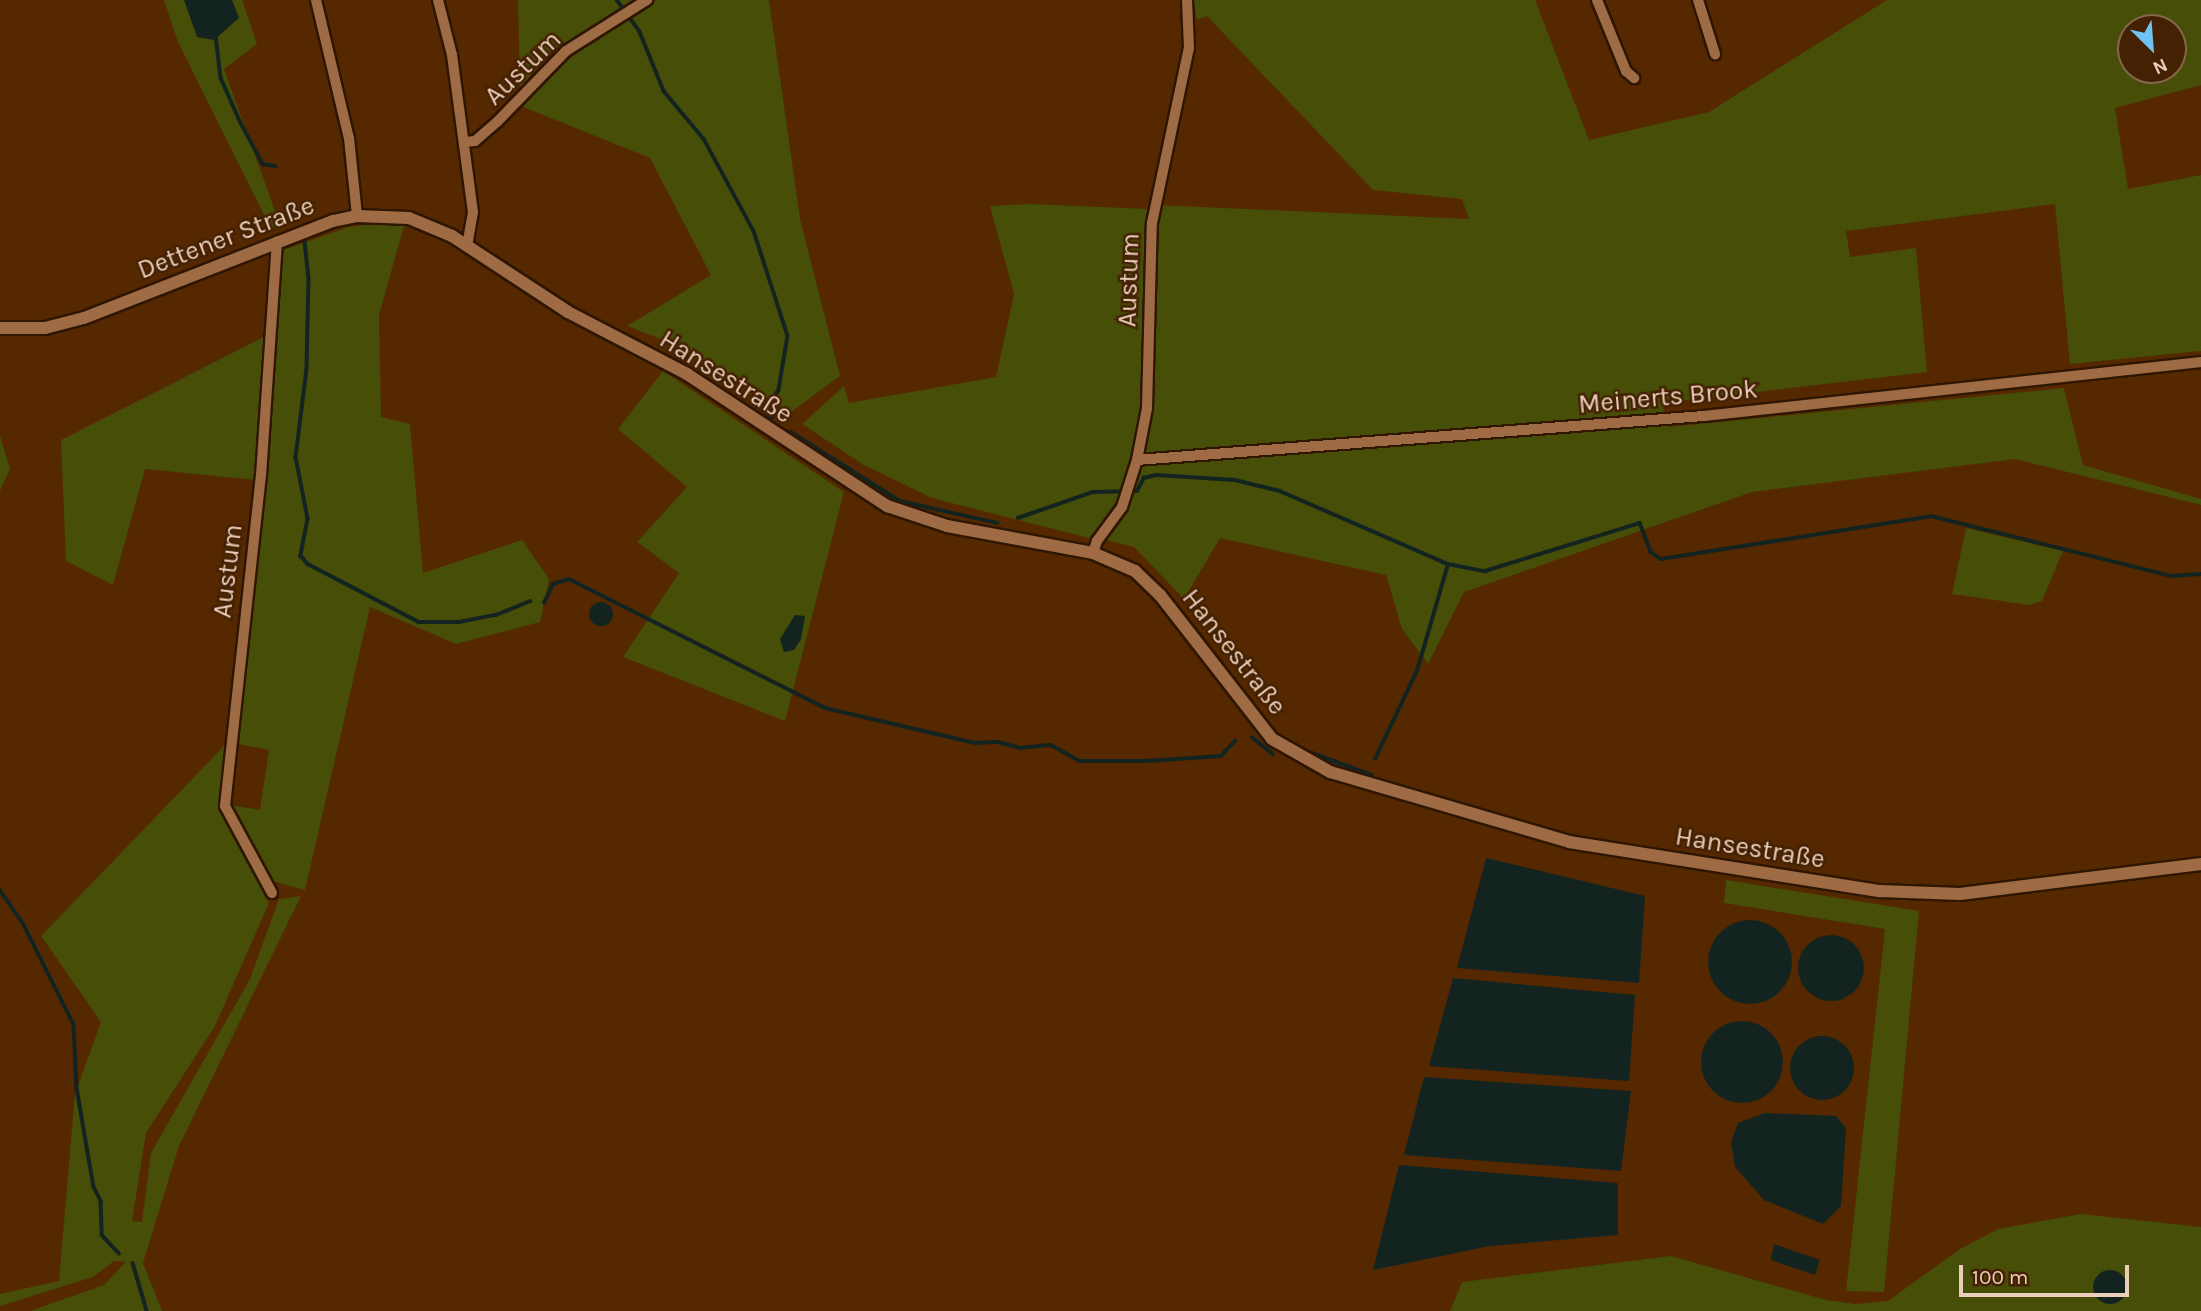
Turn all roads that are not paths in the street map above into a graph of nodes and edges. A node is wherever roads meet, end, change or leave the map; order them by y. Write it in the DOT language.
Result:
graph roads {
  1 [pos="316,0"];
  2 [pos="438,0"];
  3 [pos="647,0"];
  4 [pos="1187,0"];
  5 [pos="1597,0"];
  6 [pos="1698,0"];
  7 [pos="1715,54"];
  8 [pos="1634,78"];
  9 [pos="465,142"];
  10 [pos="357,216"];
  11 [pos="277,242"];
  12 [pos="467,244"];
  13 [pos="0,328"];
  14 [pos="2201,362"];
  15 [pos="1138,460"];
  16 [pos="1093,553"];
  17 [pos="2201,864"];
  18 [pos="272,893"];
  1 -- 10 [label="street"];
  2 -- 9 [label="street, Austum"];
  3 -- 9 [label="street, Austum"];
  4 -- 15 [label="street, Austum"];
  5 -- 8 [label="street"];
  6 -- 7 [label="street"];
  9 -- 12 [label="street, Austum"];
  10 -- 11 [label="street, Dettener Straße"];
  10 -- 12 [label="street, Dettener Straße"];
  11 -- 13 [label="street, Dettener Straße"];
  11 -- 18 [label="street, Austum"];
  12 -- 16 [label="street, Hansestraße"];
  14 -- 15 [label="street, Meinerts Brook"];
  15 -- 16 [label="street, Austum"];
  16 -- 17 [label="street, Hansestraße"];
}
